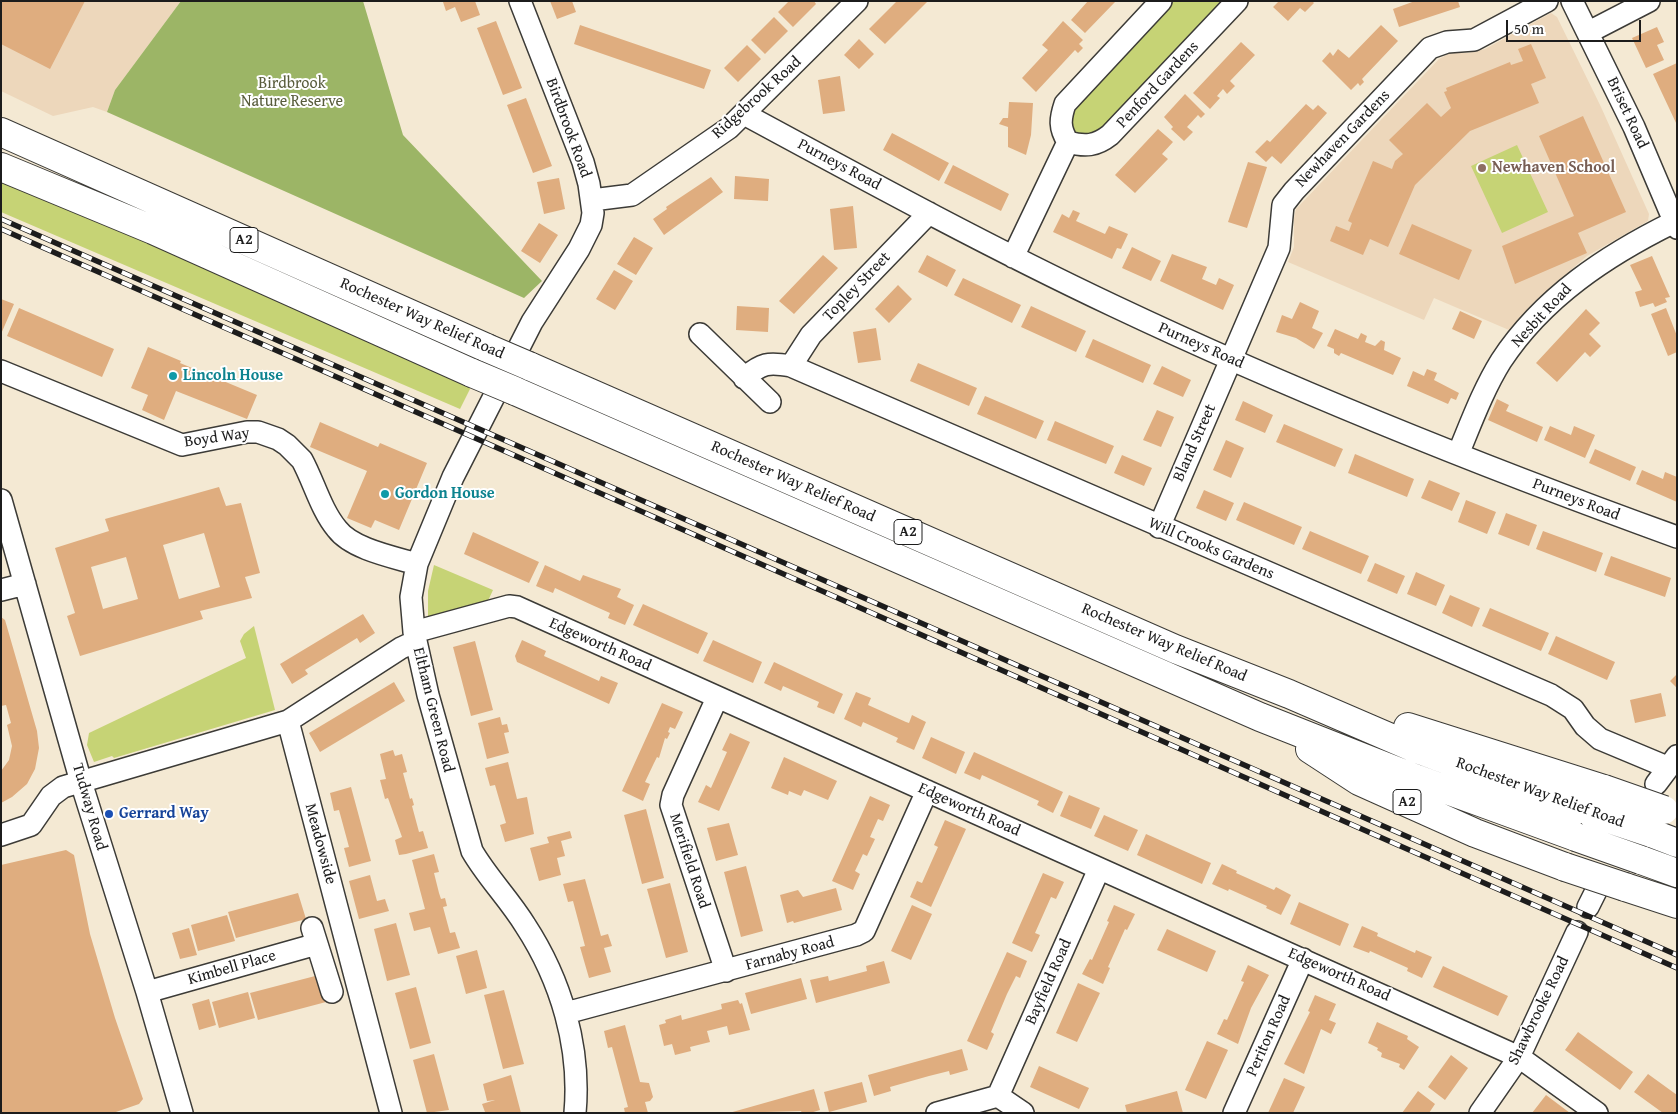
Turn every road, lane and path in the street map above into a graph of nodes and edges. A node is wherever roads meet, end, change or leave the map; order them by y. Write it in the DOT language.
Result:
graph roads {
  1 [pos="520,1"];
  2 [pos="857,1"];
  3 [pos="1161,1"];
  4 [pos="1237,1"];
  5 [pos="1547,1"];
  6 [pos="1572,1"];
  7 [pos="1648,1"];
  8 [pos="1589,32"];
  9 [pos="744,114"];
  10 [pos="1,132"];
  11 [pos="1068,142"];
  12 [pos="1,167"];
  13 [pos="592,200"];
  14 [pos="929,213"];
  15 [pos="1676,225"];
  16 [pos="1013,257"];
  17 [pos="542,306"];
  18 [pos="700,334"];
  19 [pos="1232,360"];
  20 [pos="791,366"];
  21 [pos="1,371"];
  22 [pos="744,378"];
  23 [pos="770,402"];
  24 [pos="1458,454"];
  25 [pos="1,500"];
  26 [pos="1159,527"];
  27 [pos="1677,537"];
  28 [pos="417,564"];
  29 [pos="25,584"];
  30 [pos="1,590"];
  31 [pos="415,637"];
  32 [pos="1289,694"];
  33 [pos="717,698"];
  34 [pos="1260,717"];
  35 [pos="288,721"];
  36 [pos="1666,769"];
  37 [pos="82,782"];
  38 [pos="927,791"];
  39 [pos="1664,819"];
  40 [pos="1,835"];
  41 [pos="1677,843"];
  42 [pos="1100,869"];
  43 [pos="1677,873"];
  44 [pos="1677,904"];
  45 [pos="1577,932"];
  46 [pos="1304,959"];
  47 [pos="726,971"];
  48 [pos="147,992"];
  49 [pos="332,992"];
  50 [pos="566,1013"];
  51 [pos="1519,1056"];
  52 [pos="998,1096"];
  53 [pos="182,1113"];
  54 [pos="391,1113"];
  55 [pos="574,1113"];
  56 [pos="937,1113"];
  57 [pos="1023,1113"];
  58 [pos="1234,1113"];
  59 [pos="1480,1113"];
  60 [pos="1597,1113"];
  1 -- 13 [label="street, Birdbrook Road"];
  2 -- 9 [label="street, Ridgebrook Road"];
  3 -- 11 [label="street"];
  4 -- 11 [label="street, Penford Gardens"];
  5 -- 19 [label="street, Newhaven Gardens"];
  6 -- 8 [label="street, Briset Road"];
  7 -- 8 [label="street"];
  8 -- 15 [label="street, Briset Road"];
  9 -- 13 [label="street, Ridgebrook Road"];
  9 -- 14 [label="street, Purneys Road"];
  10 -- 32 [label="highway, Rochester Way Relief Road / A2, bridge"];
  11 -- 16 [label="street"];
  12 -- 34 [label="highway, Rochester Way Relief Road / A2, bridge"];
  13 -- 17 [label="street, Birdbrook Road"];
  14 -- 16 [label="street, Purneys Road"];
  14 -- 20 [label="street, Topley Street"];
  15 -- 24 [label="street, Nesbit Road"];
  16 -- 19 [label="street, Purneys Road"];
  17 -- 28 [label="street, Eltham Green Road"];
  18 -- 22 [label="street"];
  19 -- 24 [label="street, Purneys Road"];
  19 -- 26 [label="street, Bland Street"];
  20 -- 22 [label="street, Will Crooks Gardens"];
  20 -- 26 [label="street, Will Crooks Gardens"];
  21 -- 28 [label="street, Boyd Way"];
  22 -- 23 [label="street"];
  24 -- 27 [label="street, Purneys Road"];
  25 -- 29 [label="street, Tudway Road"];
  26 -- 36 [label="street, Will Crooks Gardens"];
  28 -- 31 [label="street, Eltham Green Road"];
  29 -- 30 [label="street"];
  29 -- 37 [label="street, Tudway Road"];
  31 -- 33 [label="street, Edgeworth Road"];
  31 -- 35 [label="street"];
  31 -- 50 [label="street, Eltham Green Road"];
  32 -- 39 [label="highway, A2, bridge"];
  32 -- 39 [label="highway, Rochester Way Relief Road / A2, bridge"];
  33 -- 38 [label="street, Edgeworth Road"];
  33 -- 47 [label="street, Merifield Road"];
  34 -- 43 [label="highway, Rochester Way Relief Road / A2, bridge"];
  34 -- 44 [label="highway, A2, bridge"];
  35 -- 37 [label="street"];
  35 -- 54 [label="street, Meadowside"];
  37 -- 40 [label="street"];
  37 -- 48 [label="street, Tudway Road"];
  38 -- 42 [label="street, Edgeworth Road"];
  38 -- 47 [label="street, Farnaby Road"];
  39 -- 41 [label="highway, Rochester Way Relief Road / A2"];
  42 -- 46 [label="street, Edgeworth Road"];
  42 -- 52 [label="street, Bayfield Road"];
  45 -- 51 [label="street, Shawbrooke Road"];
  46 -- 51 [label="street, Edgeworth Road"];
  46 -- 58 [label="street, Periton Road"];
  47 -- 50 [label="street, Farnaby Road"];
  48 -- 49 [label="street, Kimbell Place"];
  48 -- 53 [label="street, Tudway Road"];
  50 -- 55 [label="street, Eltham Green Road"];
  51 -- 59 [label="street, Shawbrooke Road"];
  51 -- 60 [label="street, Edgeworth Road"];
  52 -- 56 [label="street"];
  52 -- 57 [label="street"];
}
